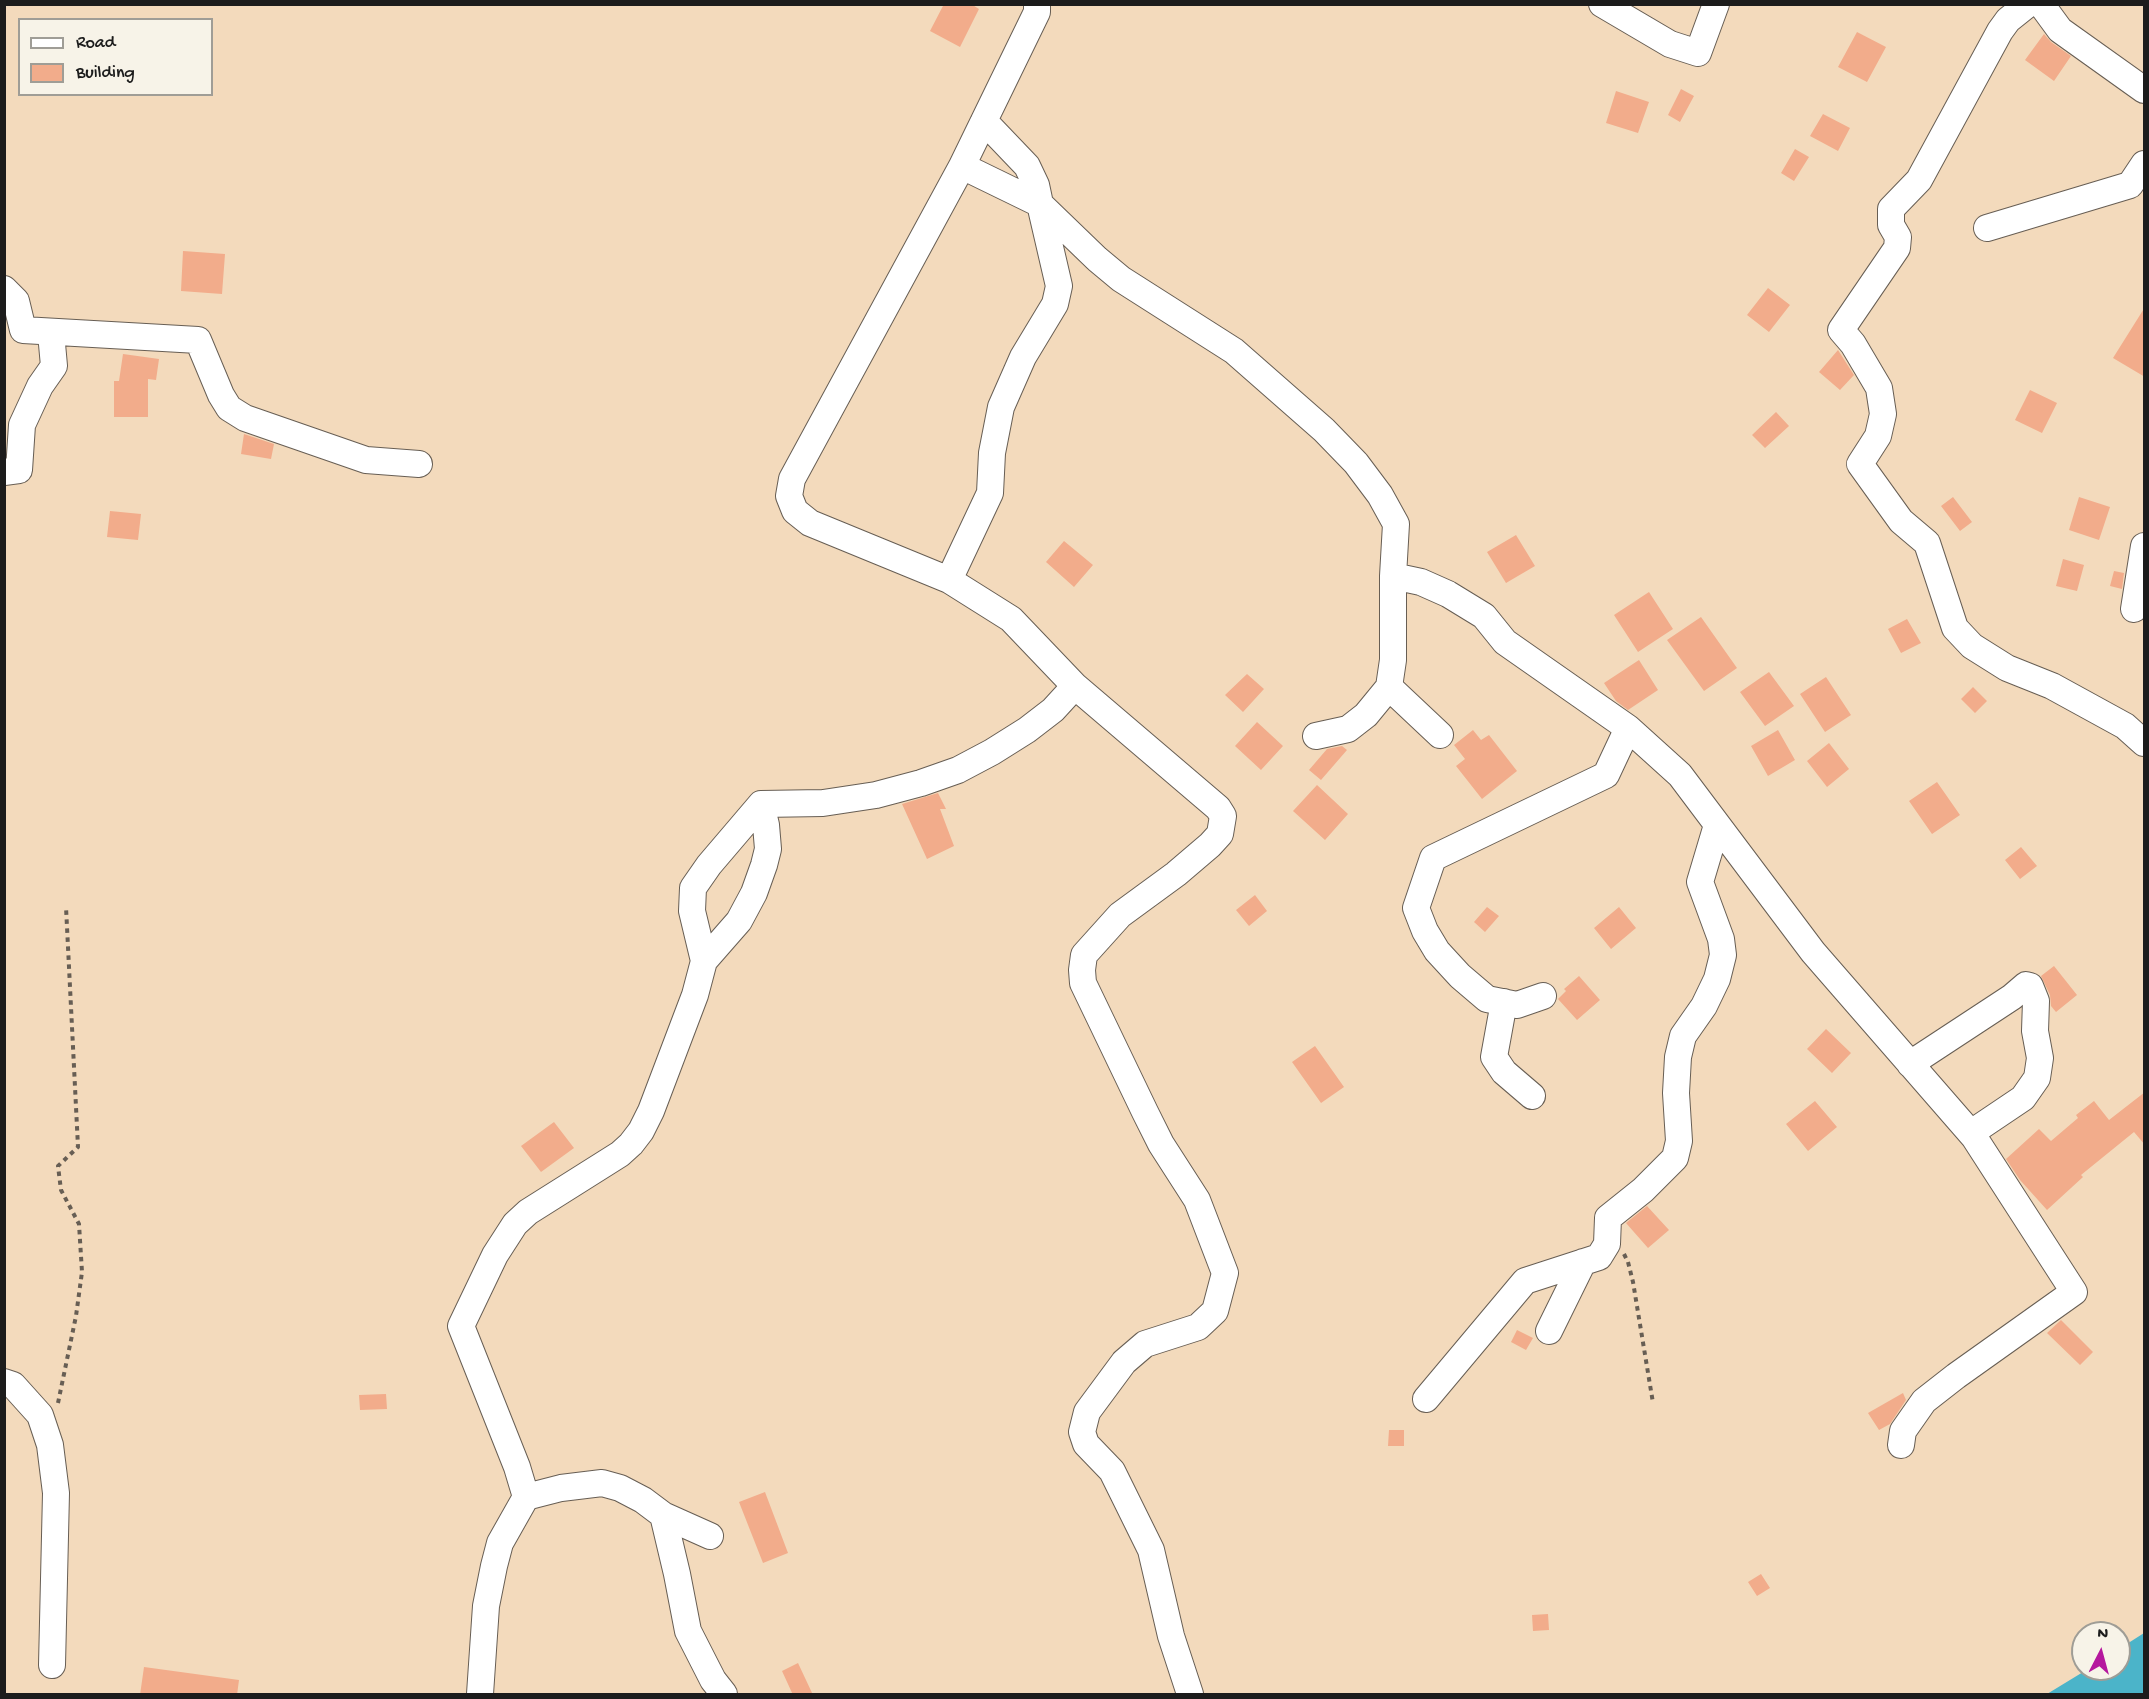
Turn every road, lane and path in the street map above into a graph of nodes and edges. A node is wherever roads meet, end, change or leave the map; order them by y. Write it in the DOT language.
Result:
graph roads {
  1 [pos="1037,4"];
  2 [pos="1602,4"];
  3 [pos="1716,4"];
  4 [pos="2028,4"];
  5 [pos="2041,4"];
  6 [pos="2145,90"];
  7 [pos="984,121"];
  8 [pos="2145,164"];
  9 [pos="962,166"];
  10 [pos="1040,204"];
  11 [pos="1987,228"];
  12 [pos="4,289"];
  13 [pos="14,328"];
  14 [pos="51,333"];
  15 [pos="419,464"];
  16 [pos="4,472"];
  17 [pos="2145,546"];
  18 [pos="1393,576"];
  19 [pos="949,580"];
  20 [pos="2134,609"];
  21 [pos="1075,686"];
  22 [pos="1389,687"];
  23 [pos="1628,728"];
  24 [pos="1440,735"];
  25 [pos="1316,736"];
  26 [pos="2145,743"];
  27 [pos="761,804"];
  28 [pos="1717,825"];
  29 [pos="66,907"];
  30 [pos="704,961"];
  31 [pos="1543,996"];
  32 [pos="1504,1002"];
  33 [pos="1910,1064"];
  34 [pos="1532,1096"];
  35 [pos="1971,1133"];
  36 [pos="1607,1244"];
  37 [pos="1583,1262"];
  38 [pos="1549,1331"];
  39 [pos="4,1382"];
  40 [pos="1426,1399"];
  41 [pos="1653,1403"];
  42 [pos="56,1413"];
  43 [pos="1901,1445"];
  44 [pos="526,1497"];
  45 [pos="663,1515"];
  46 [pos="710,1536"];
  47 [pos="52,1665"];
  48 [pos="480,1695"];
  49 [pos="724,1695"];
  50 [pos="1190,1695"];
  1 -- 7 [label="street"];
  2 -- 3 [label="street"];
  4 -- 26 [label="street"];
  5 -- 6 [label="street"];
  7 -- 9 [label="street"];
  7 -- 10 [label="street"];
  8 -- 11 [label="street"];
  9 -- 10 [label="street"];
  9 -- 19 [label="street"];
  10 -- 18 [label="street"];
  10 -- 19 [label="street"];
  12 -- 13 [label="street"];
  13 -- 14 [label="street"];
  14 -- 15 [label="street"];
  14 -- 16 [label="street"];
  17 -- 20 [label="street"];
  18 -- 22 [label="street"];
  18 -- 23 [label="street"];
  19 -- 21 [label="street"];
  21 -- 27 [label="street"];
  21 -- 50 [label="street"];
  22 -- 24 [label="street"];
  22 -- 25 [label="street"];
  23 -- 28 [label="street"];
  23 -- 32 [label="street"];
  27 -- 30 [label="street"];
  27 -- 30 [label="street"];
  28 -- 33 [label="street"];
  28 -- 36 [label="street"];
  29 -- 42 [label="path"];
  30 -- 44 [label="street"];
  31 -- 32 [label="street"];
  32 -- 34 [label="street"];
  33 -- 35 [label="street"];
  33 -- 35 [label="street"];
  35 -- 43 [label="street"];
  36 -- 37 [label="street"];
  36 -- 41 [label="path"];
  37 -- 38 [label="street"];
  37 -- 40 [label="street"];
  39 -- 47 [label="street"];
  44 -- 45 [label="street"];
  44 -- 48 [label="street"];
  45 -- 46 [label="street"];
  45 -- 49 [label="street"];
}
